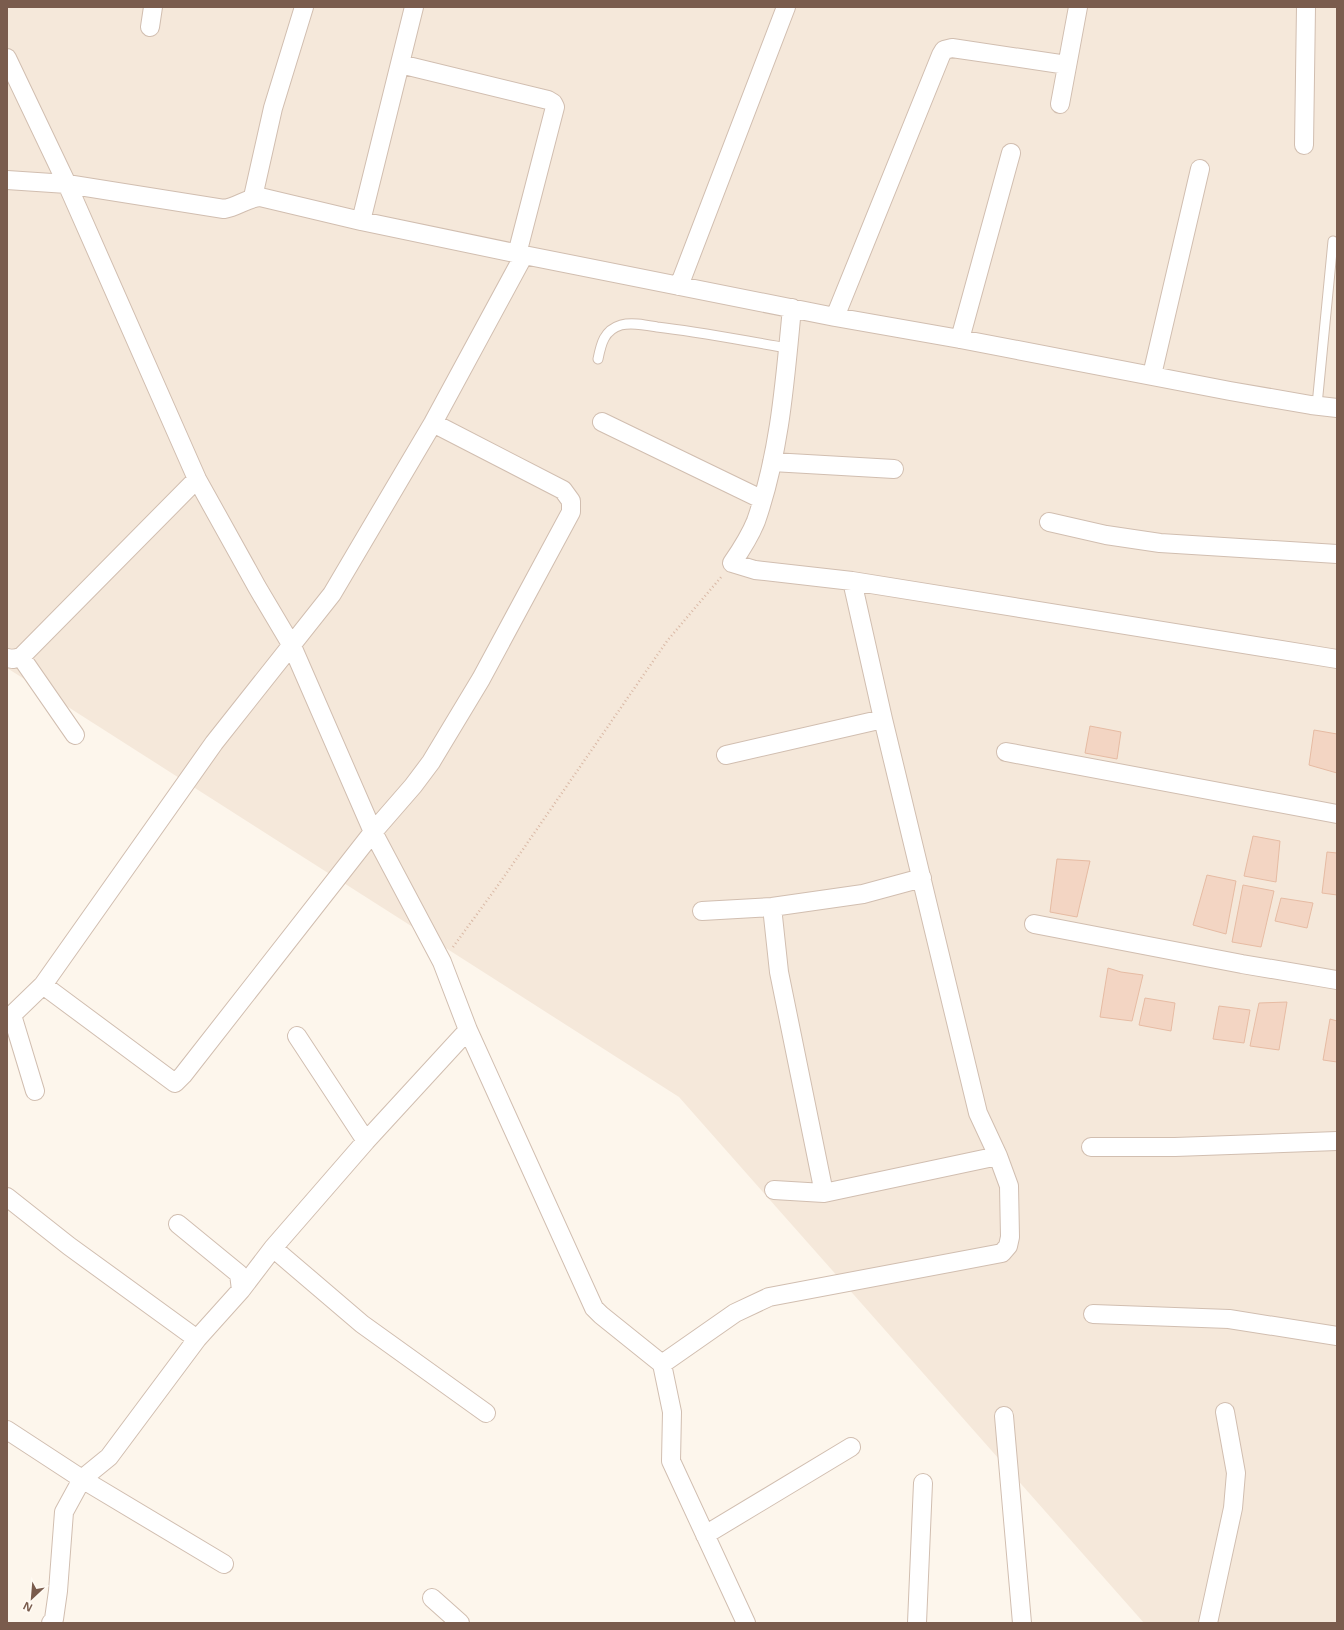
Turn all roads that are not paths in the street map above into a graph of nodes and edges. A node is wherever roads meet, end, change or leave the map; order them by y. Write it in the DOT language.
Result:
graph roads {
  1 [pos="153,7"];
  2 [pos="304,7"];
  3 [pos="414,7"];
  4 [pos="786,7"];
  5 [pos="1078,7"];
  6 [pos="1306,7"];
  7 [pos="150,27"];
  8 [pos="7,58"];
  9 [pos="400,64"];
  10 [pos="1067,65"];
  11 [pos="1060,104"];
  12 [pos="1304,145"];
  13 [pos="1011,154"];
  14 [pos="1200,169"];
  15 [pos="7,180"];
  16 [pos="67,184"];
  17 [pos="254,197"];
  18 [pos="361,221"];
  19 [pos="1332,241"];
  20 [pos="521,255"];
  21 [pos="679,286"];
  22 [pos="792,308"];
  23 [pos="835,317"];
  24 [pos="960,339"];
  25 [pos="788,348"];
  26 [pos="598,359"];
  27 [pos="1152,375"];
  28 [pos="1317,405"];
  29 [pos="1337,408"];
  30 [pos="602,422"];
  31 [pos="433,423"];
  32 [pos="772,462"];
  33 [pos="894,469"];
  34 [pos="197,480"];
  35 [pos="761,499"];
  36 [pos="1049,522"];
  37 [pos="1337,554"];
  38 [pos="852,581"];
  39 [pos="292,646"];
  40 [pos="14,658"];
  41 [pos="1337,659"];
  42 [pos="883,719"];
  43 [pos="74,735"];
  44 [pos="1006,752"];
  45 [pos="726,755"];
  46 [pos="1337,814"];
  47 [pos="372,832"];
  48 [pos="922,878"];
  49 [pos="772,907"];
  50 [pos="702,911"];
  51 [pos="1034,924"];
  52 [pos="1337,980"];
  53 [pos="43,985"];
  54 [pos="10,1016"];
  55 [pos="468,1030"];
  56 [pos="297,1036"];
  57 [pos="35,1090"];
  58 [pos="366,1141"];
  59 [pos="1337,1141"];
  60 [pos="1091,1148"];
  61 [pos="998,1156"];
  62 [pos="774,1190"];
  63 [pos="824,1193"];
  64 [pos="7,1197"];
  65 [pos="178,1224"];
  66 [pos="273,1248"];
  67 [pos="241,1290"];
  68 [pos="1093,1314"];
  69 [pos="1337,1336"];
  70 [pos="197,1339"];
  71 [pos="662,1364"];
  72 [pos="1225,1412"];
  73 [pos="486,1413"];
  74 [pos="1004,1416"];
  75 [pos="7,1430"];
  76 [pos="851,1446"];
  77 [pos="82,1478"];
  78 [pos="923,1483"];
  79 [pos="705,1535"];
  80 [pos="224,1564"];
  81 [pos="432,1598"];
  82 [pos="51,1623"];
  83 [pos="460,1623"];
  84 [pos="746,1623"];
  85 [pos="917,1623"];
  86 [pos="1022,1623"];
  87 [pos="1208,1623"];
  1 -- 7 [label="street"];
  2 -- 17 [label="street"];
  3 -- 9 [label="street"];
  4 -- 21 [label="street"];
  5 -- 10 [label="street"];
  6 -- 12 [label="street"];
  8 -- 16 [label="street"];
  9 -- 18 [label="street"];
  9 -- 20 [label="street"];
  10 -- 11 [label="street"];
  10 -- 23 [label="street"];
  13 -- 24 [label="street"];
  14 -- 27 [label="street"];
  15 -- 16 [label="street"];
  16 -- 17 [label="street"];
  16 -- 34 [label="street"];
  17 -- 18 [label="street"];
  18 -- 20 [label="street"];
  19 -- 28 [label="lane"];
  20 -- 21 [label="street"];
  20 -- 31 [label="street"];
  21 -- 22 [label="street"];
  22 -- 23 [label="street"];
  22 -- 25 [label="street"];
  23 -- 24 [label="street"];
  24 -- 27 [label="street"];
  25 -- 26 [label="lane"];
  25 -- 32 [label="street"];
  27 -- 28 [label="street"];
  28 -- 29 [label="street"];
  30 -- 35 [label="street"];
  31 -- 39 [label="street"];
  31 -- 47 [label="street"];
  32 -- 33 [label="street"];
  32 -- 35 [label="street"];
  34 -- 39 [label="street"];
  34 -- 40 [label="street"];
  35 -- 38 [label="street"];
  36 -- 37 [label="street"];
  38 -- 41 [label="street"];
  38 -- 42 [label="street"];
  39 -- 47 [label="street"];
  39 -- 53 [label="street"];
  40 -- 43 [label="street"];
  42 -- 45 [label="street"];
  42 -- 48 [label="street"];
  44 -- 46 [label="street"];
  47 -- 53 [label="street"];
  47 -- 55 [label="street"];
  48 -- 49 [label="street"];
  48 -- 61 [label="street"];
  49 -- 50 [label="street"];
  49 -- 63 [label="street"];
  51 -- 52 [label="street"];
  53 -- 54 [label="street"];
  54 -- 57 [label="street"];
  55 -- 58 [label="street"];
  55 -- 71 [label="street"];
  56 -- 58 [label="street"];
  58 -- 66 [label="street"];
  59 -- 60 [label="street"];
  61 -- 63 [label="street"];
  61 -- 71 [label="street"];
  62 -- 63 [label="street"];
  64 -- 70 [label="street"];
  65 -- 67 [label="street"];
  66 -- 67 [label="street"];
  66 -- 73 [label="street"];
  67 -- 70 [label="street"];
  68 -- 69 [label="street"];
  70 -- 77 [label="street"];
  71 -- 79 [label="street"];
  72 -- 87 [label="street"];
  74 -- 86 [label="street"];
  75 -- 77 [label="street"];
  76 -- 79 [label="street"];
  77 -- 80 [label="street"];
  77 -- 82 [label="street"];
  78 -- 85 [label="street"];
  79 -- 84 [label="street"];
  81 -- 83 [label="street"];
}
